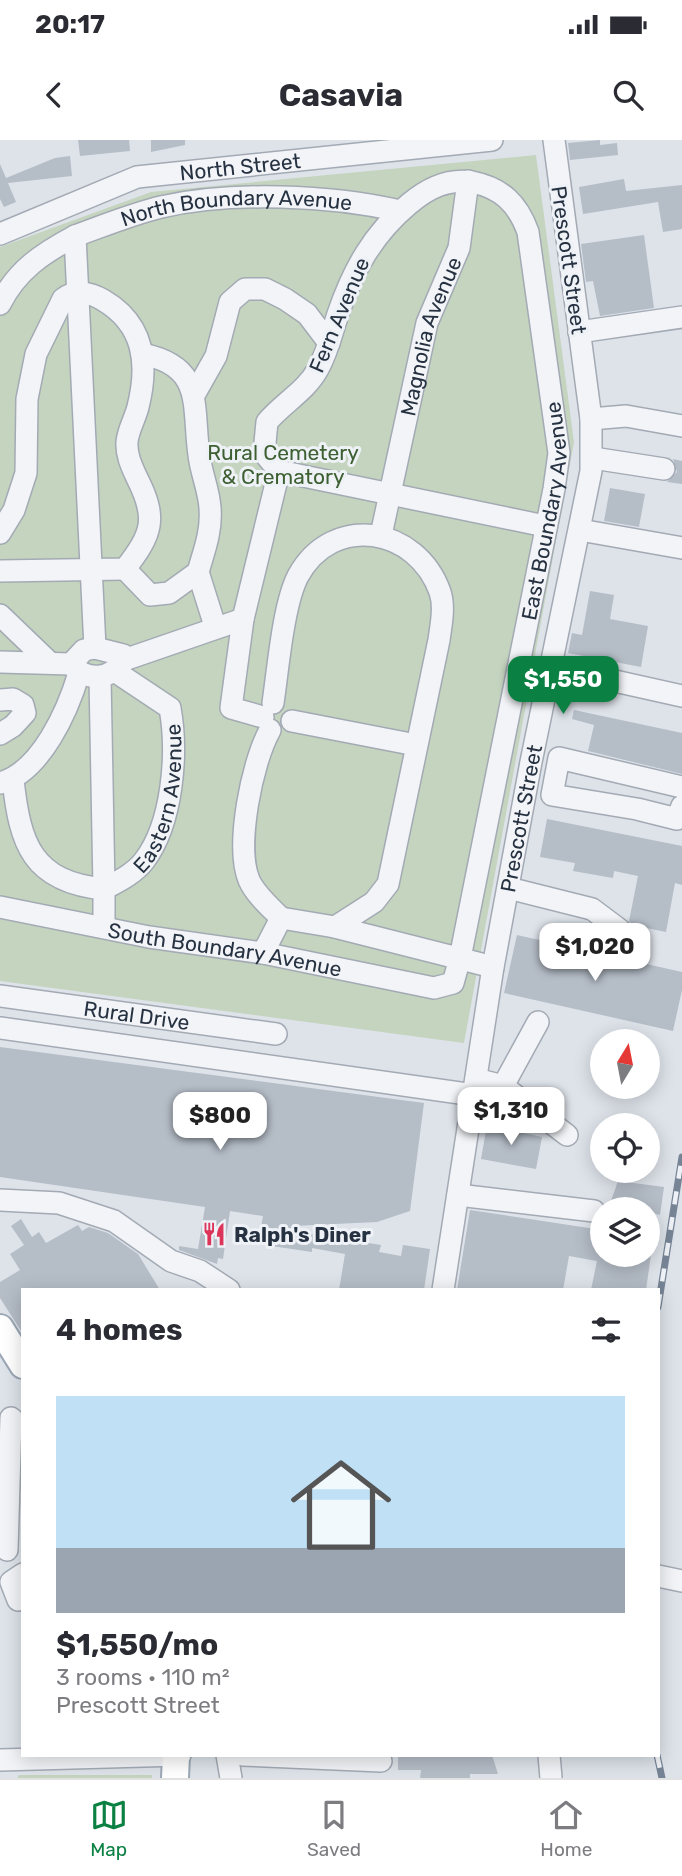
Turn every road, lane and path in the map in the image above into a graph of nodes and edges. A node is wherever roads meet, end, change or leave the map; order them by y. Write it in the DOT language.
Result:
graph roads {
  1 [pos="492,140"];
  2 [pos="554,140"];
  3 [pos="404,145"];
  4 [pos="468,181"];
  5 [pos="77,204"];
  6 [pos="400,211"];
  7 [pos="0,234"];
  8 [pos="79,235"];
  9 [pos="40,254"];
  10 [pos="0,273"];
  11 [pos="80,292"];
  12 [pos="0,304"];
  13 [pos="682,317"];
  14 [pos="579,332"];
  15 [pos="329,343"];
  16 [pos="142,354"];
  17 [pos="194,395"];
  18 [pos="591,419"];
  19 [pos="682,426"];
  20 [pos="593,458"];
  21 [pos="664,469"];
  22 [pos="279,471"];
  23 [pos="389,492"];
  24 [pos="545,526"];
  25 [pos="580,530"];
  26 [pos="0,533"];
  27 [pos="381,535"];
  28 [pos="682,548"];
  29 [pos="125,569"];
  30 [pos="89,570"];
  31 [pos="0,571"];
  32 [pos="198,572"];
  33 [pos="0,615"];
  34 [pos="243,619"];
  35 [pos="215,626"];
  36 [pos="95,648"];
  37 [pos="0,662"];
  38 [pos="66,667"];
  39 [pos="552,667"];
  40 [pos="113,670"];
  41 [pos="682,696"];
  42 [pos="0,700"];
  43 [pos="269,717"];
  44 [pos="0,734"];
  45 [pos="416,745"];
  46 [pos="531,762"];
  47 [pos="556,771"];
  48 [pos="7,781"];
  49 [pos="682,787"];
  50 [pos="682,806"];
  51 [pos="508,888"];
  52 [pos="104,889"];
  53 [pos="0,907"];
  54 [pos="281,918"];
  55 [pos="104,926"];
  56 [pos="335,927"];
  57 [pos="620,930"];
  58 [pos="263,953"];
  59 [pos="460,958"];
  60 [pos="493,967"];
  61 [pos="449,986"];
  62 [pos="0,996"];
  63 [pos="538,1022"];
  64 [pos="0,1028"];
  65 [pos="276,1034"];
  66 [pos="475,1086"];
  67 [pos="503,1086"];
  68 [pos="567,1135"];
  69 [pos="458,1195"];
  70 [pos="0,1200"];
  71 [pos="590,1211"];
  72 [pos="226,1288"];
  73 [pos="443,1288"];
  74 [pos="3,1340"];
  75 [pos="21,1362"];
  76 [pos="21,1427"];
  77 [pos="7,1550"];
  78 [pos="21,1575"];
  79 [pos="660,1576"];
  80 [pos="682,1581"];
  81 [pos="14,1603"];
  82 [pos="106,1757"];
  83 [pos="177,1757"];
  84 [pos="227,1757"];
  85 [pos="270,1757"];
  86 [pos="549,1757"];
  87 [pos="0,1760"];
  88 [pos="381,1765"];
  89 [pos="175,1778"];
  90 [pos="231,1778"];
  91 [pos="551,1778"];
  1 -- 3 [label="street, North Street"];
  2 -- 14 [label="street, Prescott Street"];
  3 -- 5 [label="street, North Street"];
  4 -- 6 [label="street, East Boundary Avenue"];
  4 -- 23 [label="street, Magnolia Avenue"];
  4 -- 24 [label="street, East Boundary Avenue"];
  5 -- 7 [label="street, North Street"];
  5 -- 8 [label="street"];
  6 -- 8 [label="street, North Boundary Avenue"];
  6 -- 15 [label="street, Fern Avenue"];
  8 -- 9 [label="street, North Boundary Avenue"];
  8 -- 11 [label="street"];
  9 -- 10 [label="street"];
  9 -- 12 [label="street"];
  11 -- 16 [label="street"];
  11 -- 26 [label="street"];
  11 -- 30 [label="street"];
  13 -- 14 [label="street"];
  14 -- 18 [label="street, Prescott Street"];
  15 -- 17 [label="street"];
  15 -- 22 [label="street, Fern Avenue"];
  16 -- 17 [label="street"];
  16 -- 29 [label="street"];
  17 -- 32 [label="street"];
  18 -- 19 [label="street"];
  18 -- 20 [label="street, Prescott Street"];
  20 -- 21 [label="street"];
  20 -- 25 [label="street, Prescott Street"];
  22 -- 23 [label="street"];
  22 -- 34 [label="street"];
  23 -- 24 [label="street"];
  23 -- 27 [label="street, Magnolia Avenue"];
  24 -- 59 [label="street, East Boundary Avenue"];
  25 -- 28 [label="street"];
  25 -- 39 [label="street, Prescott Street"];
  27 -- 43 [label="street"];
  27 -- 45 [label="street"];
  29 -- 30 [label="street"];
  29 -- 32 [label="street"];
  30 -- 31 [label="street"];
  30 -- 36 [label="street"];
  32 -- 35 [label="street"];
  33 -- 38 [label="street"];
  34 -- 35 [label="street"];
  34 -- 43 [label="street"];
  35 -- 40 [label="street"];
  36 -- 38 [label="street"];
  36 -- 40 [label="street"];
  37 -- 38 [label="street"];
  38 -- 40 [label="street"];
  38 -- 48 [label="street"];
  39 -- 41 [label="street"];
  39 -- 46 [label="street, Prescott Street"];
  40 -- 52 [label="street"];
  40 -- 52 [label="street, Eastern Avenue"];
  42 -- 44 [label="street"];
  43 -- 45 [label="street"];
  43 -- 54 [label="street"];
  45 -- 56 [label="street"];
  46 -- 47 [label="street"];
  46 -- 51 [label="street, Prescott Street"];
  47 -- 49 [label="street"];
  47 -- 50 [label="street"];
  48 -- 52 [label="street"];
  51 -- 57 [label="street"];
  51 -- 60 [label="street, Prescott Street"];
  52 -- 55 [label="street"];
  53 -- 55 [label="street, South Boundary Avenue"];
  54 -- 56 [label="street"];
  54 -- 58 [label="street"];
  55 -- 58 [label="street, South Boundary Avenue"];
  56 -- 59 [label="street"];
  58 -- 61 [label="street, South Boundary Avenue"];
  59 -- 60 [label="street"];
  59 -- 61 [label="street, East Boundary Avenue"];
  60 -- 66 [label="street, Prescott Street"];
  62 -- 65 [label="street, Rural Drive"];
  63 -- 67 [label="street"];
  64 -- 66 [label="street"];
  66 -- 67 [label="street"];
  66 -- 69 [label="street, Prescott Street"];
  67 -- 68 [label="street"];
  69 -- 71 [label="street"];
  69 -- 73 [label="street, Prescott Street"];
  70 -- 72 [label="street"];
  74 -- 75 [label="main road"];
  76 -- 77 [label="street"];
  78 -- 81 [label="street"];
  79 -- 80 [label="street"];
  82 -- 87 [label="street"];
  83 -- 89 [label="main road"];
  84 -- 90 [label="street"];
  85 -- 88 [label="street"];
  86 -- 91 [label="street"];
}
